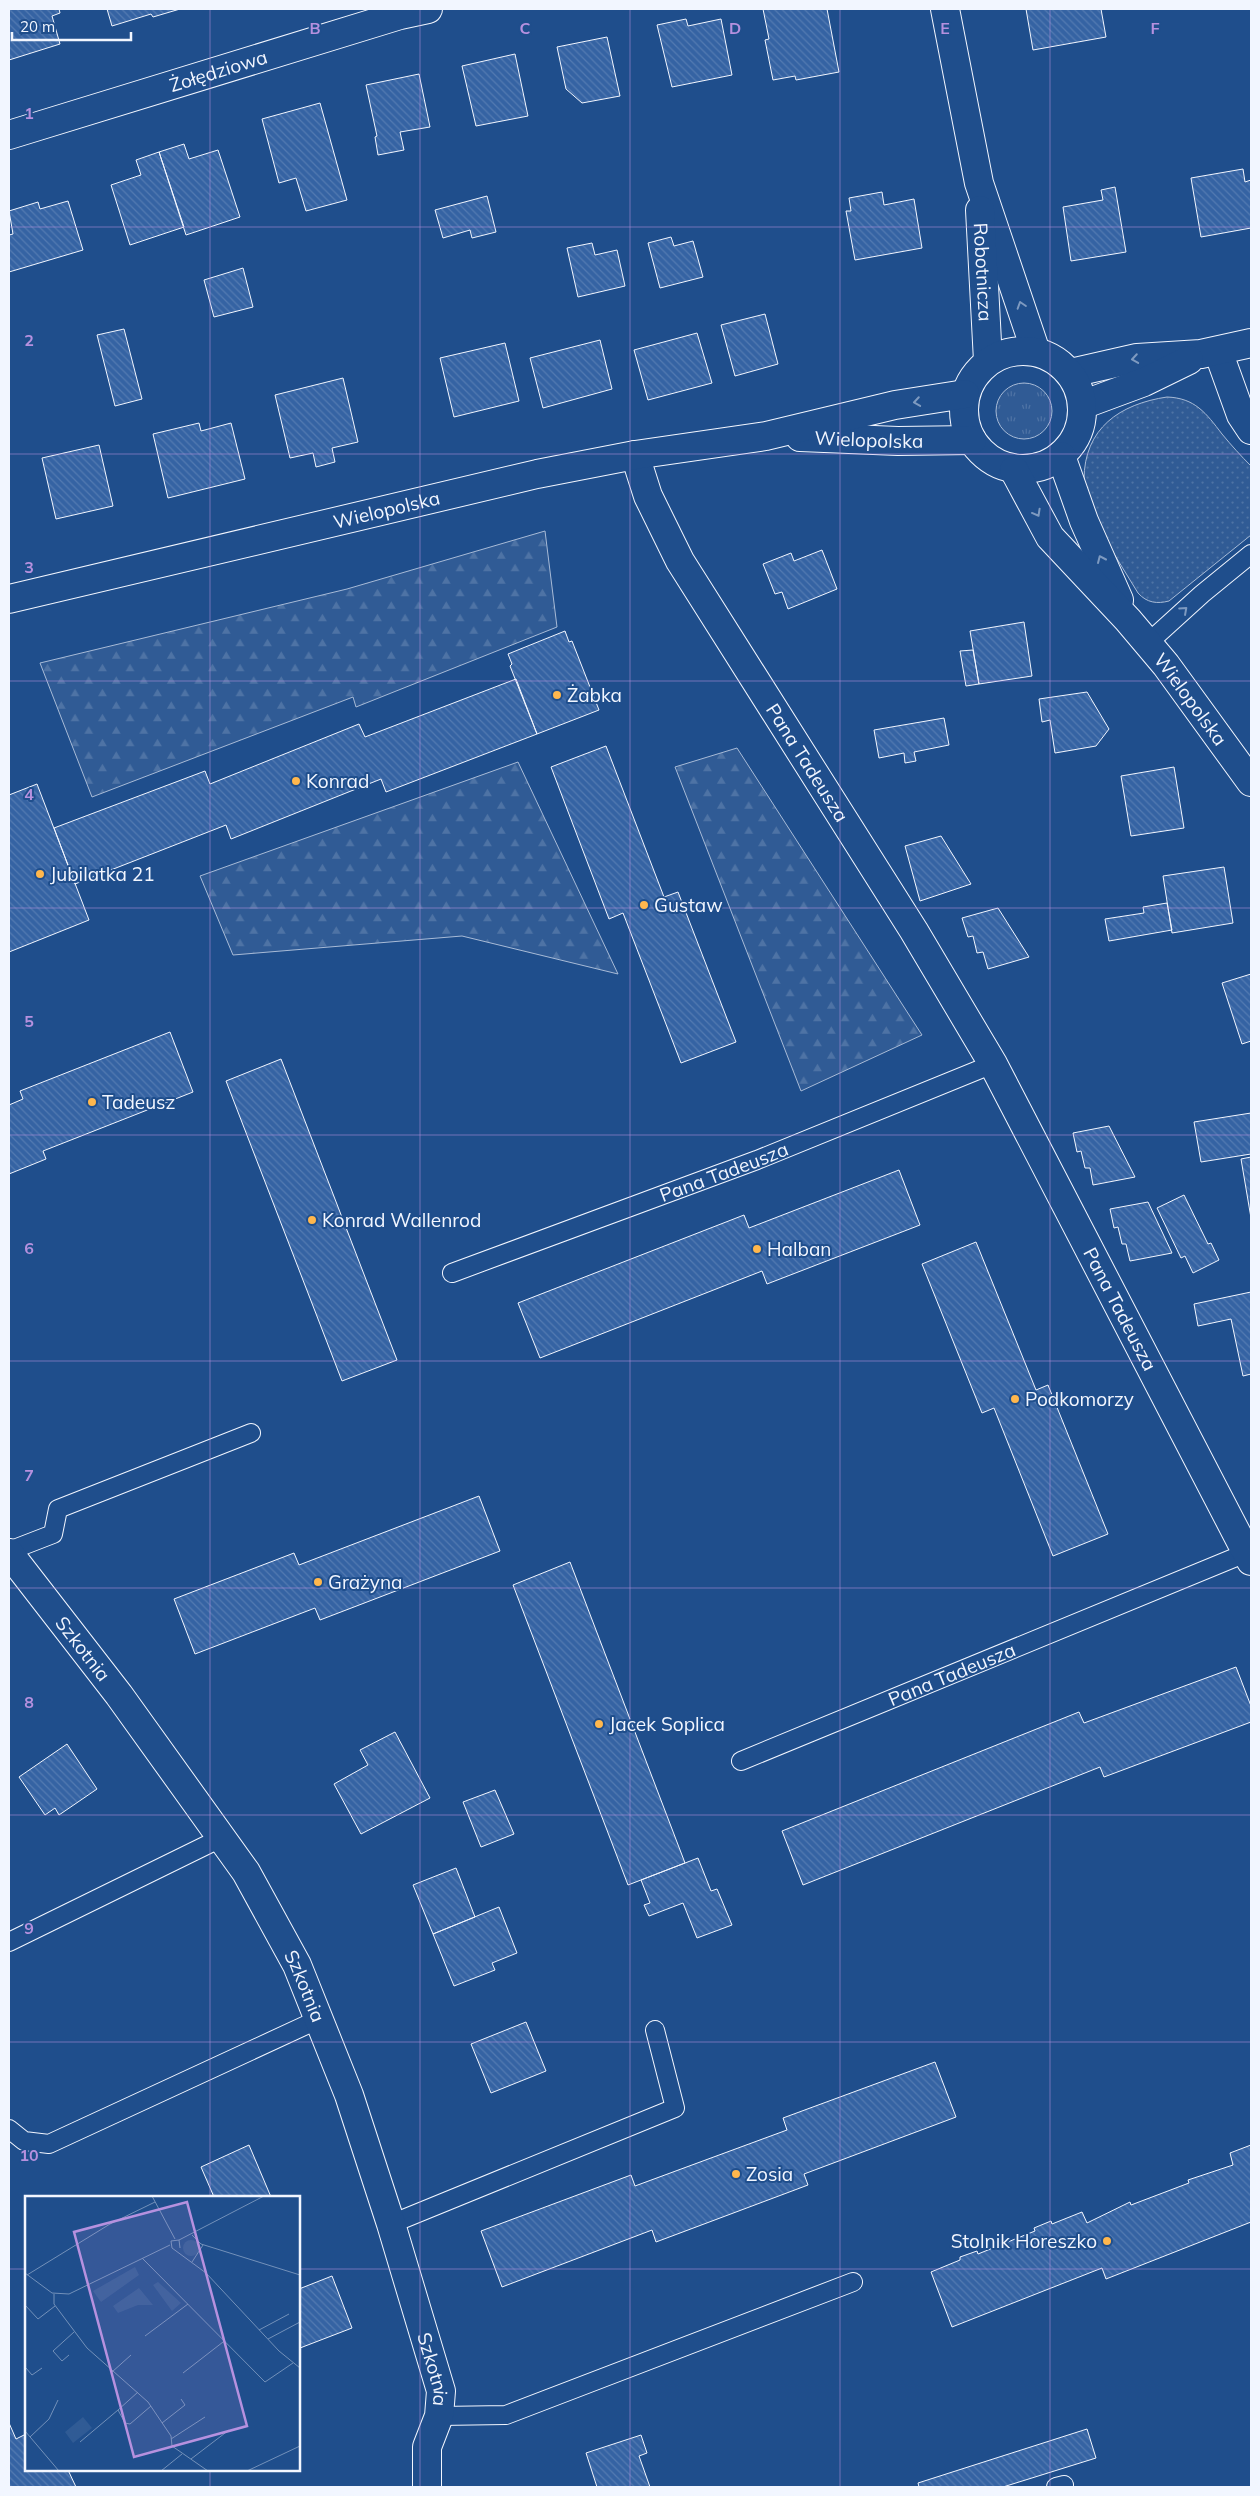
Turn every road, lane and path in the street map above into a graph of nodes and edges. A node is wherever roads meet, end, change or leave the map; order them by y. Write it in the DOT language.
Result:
graph roads {
  1 [pos="428,9"];
  2 [pos="945,9"];
  3 [pos="9,135"];
  4 [pos="979,183"];
  5 [pos="1251,343"];
  6 [pos="1036,352"];
  7 [pos="1210,353"];
  8 [pos="988,361"];
  9 [pos="1070,373"];
  10 [pos="965,394"];
  11 [pos="1082,405"];
  12 [pos="1251,430"];
  13 [pos="766,436"];
  14 [pos="972,440"];
  15 [pos="635,455"];
  16 [pos="1060,456"];
  17 [pos="1014,470"];
  18 [pos="1251,554"];
  19 [pos="9,599"];
  20 [pos="1128,620"];
  21 [pos="1148,643"];
  22 [pos="1251,782"];
  23 [pos="993,1064"];
  24 [pos="452,1273"];
  25 [pos="251,1433"];
  26 [pos="9,1552"];
  27 [pos="1248,1557"];
  28 [pos="741,1761"];
  29 [pos="221,1838"];
  30 [pos="9,1942"];
  31 [pos="317,2020"];
  32 [pos="655,2030"];
  33 [pos="9,2129"];
  34 [pos="391,2224"];
  35 [pos="852,2282"];
  36 [pos="439,2416"];
  37 [pos="427,2487"];
  1 -- 3 [label="street, Żołędziowa"];
  2 -- 4 [label="street, Robotnicza"];
  6 -- 4 [label="street, Robotnicza, one-way"];
  4 -- 8 [label="street, Robotnicza"];
  5 -- 7 [label="street"];
  6 -- 8 [label="street"];
  6 -- 9 [label="street"];
  7 -- 9 [label="street, one-way"];
  7 -- 11 [label="street"];
  7 -- 12 [label="street"];
  8 -- 10 [label="street"];
  9 -- 11 [label="street"];
  10 -- 13 [label="street, Wielopolska, one-way"];
  10 -- 14 [label="street"];
  11 -- 16 [label="street"];
  13 -- 14 [label="street, Wielopolska"];
  13 -- 15 [label="street, Wielopolska"];
  14 -- 17 [label="street"];
  15 -- 19 [label="street, Wielopolska"];
  15 -- 23 [label="street, Pana Tadeusza"];
  16 -- 17 [label="street"];
  20 -- 16 [label="street, Wielopolska, one-way"];
  17 -- 20 [label="street, Wielopolska, one-way"];
  21 -- 18 [label="lane, one-way"];
  20 -- 21 [label="street, Wielopolska"];
  21 -- 22 [label="street, Wielopolska"];
  23 -- 24 [label="lane, Pana Tadeusza"];
  23 -- 27 [label="street, Pana Tadeusza"];
  25 -- 26 [label="lane, Szkotnia"];
  26 -- 29 [label="street, Szkotnia"];
  27 -- 28 [label="lane, Pana Tadeusza"];
  29 -- 30 [label="lane"];
  29 -- 31 [label="street, Szkotnia"];
  31 -- 33 [label="lane"];
  31 -- 34 [label="street, Szkotnia"];
  32 -- 34 [label="lane"];
  34 -- 36 [label="street, Szkotnia"];
  35 -- 36 [label="lane"];
  36 -- 37 [label="street, Szkotnia"];
}
